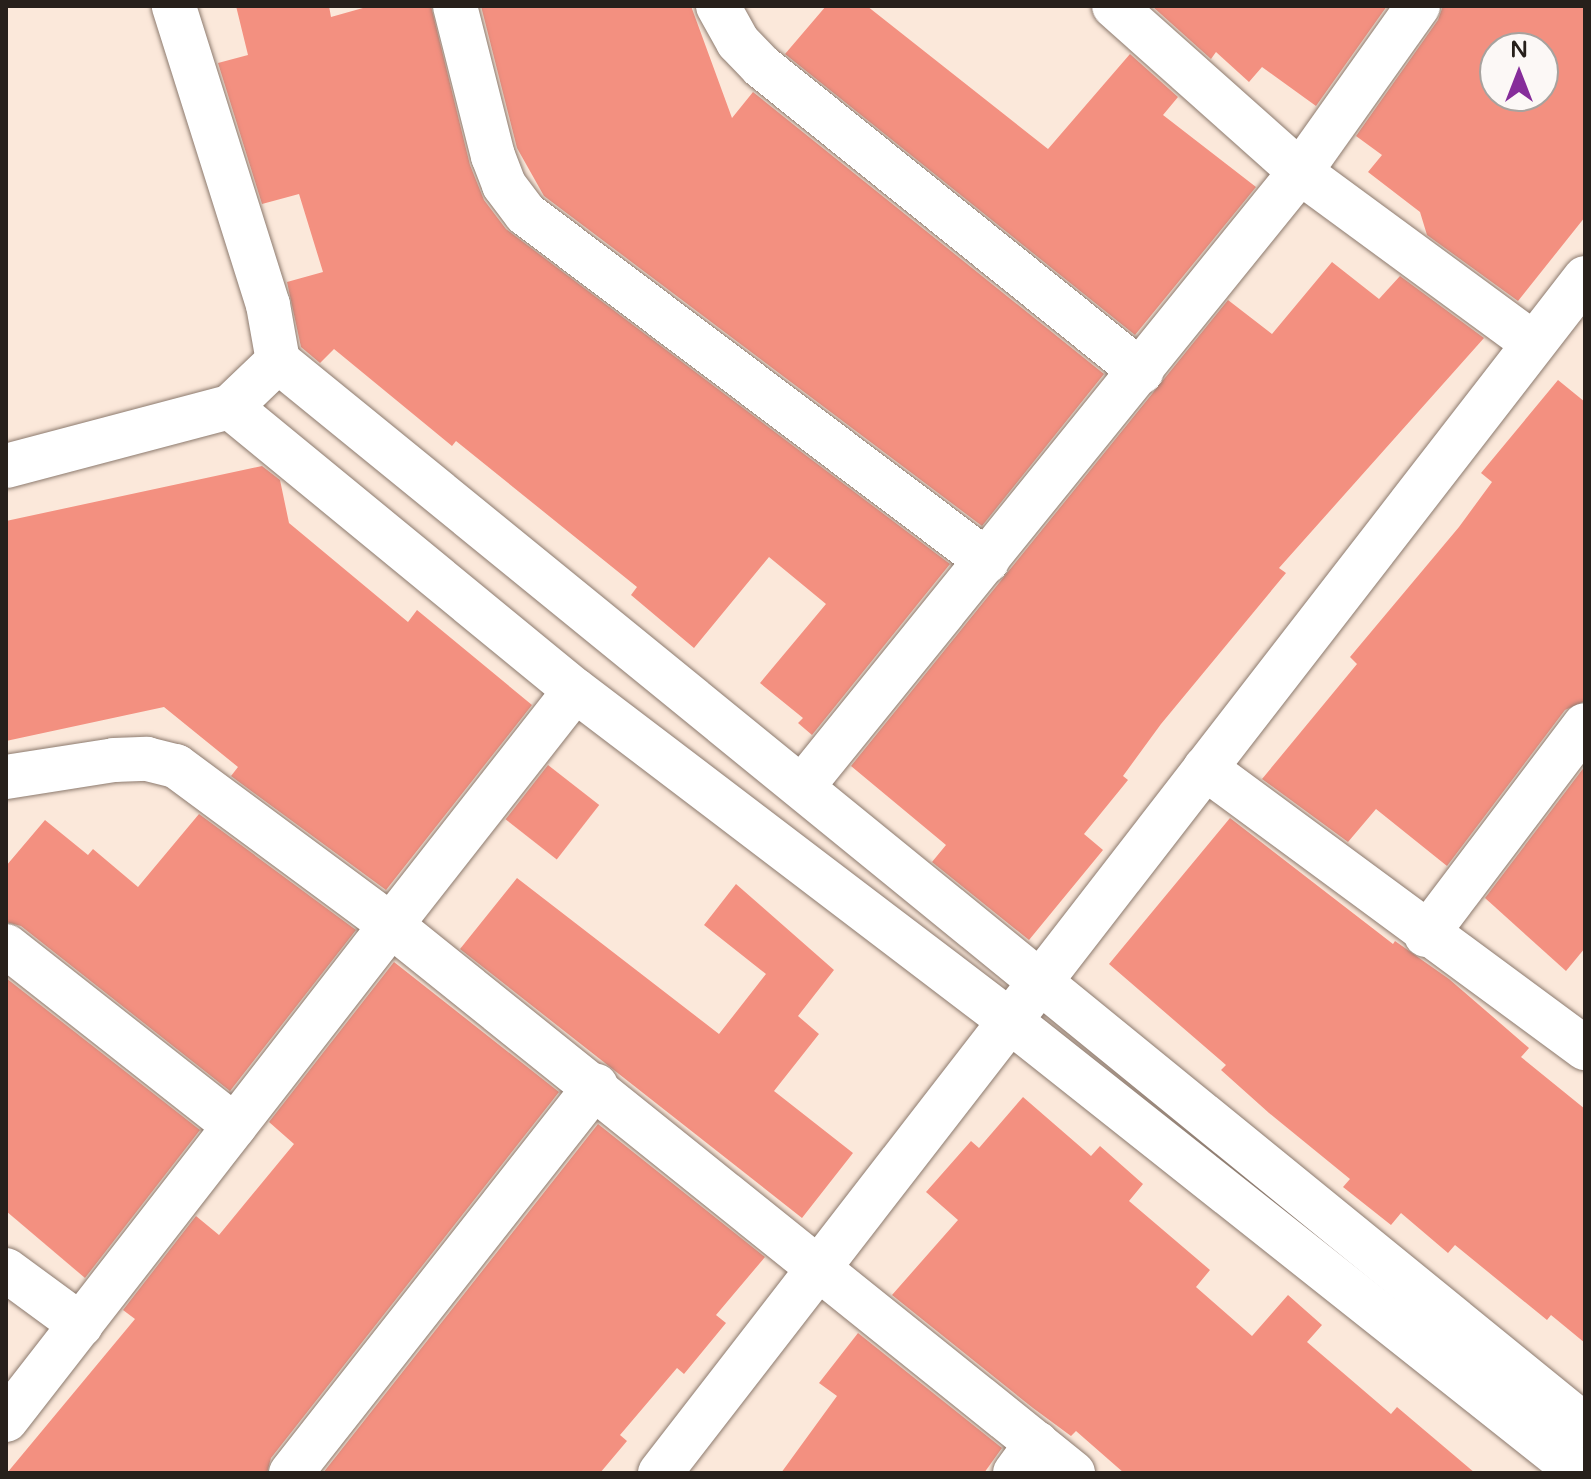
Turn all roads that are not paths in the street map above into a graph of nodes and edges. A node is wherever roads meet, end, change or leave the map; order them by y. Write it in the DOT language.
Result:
graph roads {
  1 [pos="174,6"];
  2 [pos="455,6"];
  3 [pos="718,6"];
  4 [pos="1114,6"];
  5 [pos="1418,6"];
  6 [pos="1300,172"];
  7 [pos="1585,278"];
  8 [pos="1533,343"];
  9 [pos="278,361"];
  10 [pos="1141,372"];
  11 [pos="230,407"];
  12 [pos="6,466"];
  13 [pos="987,561"];
  14 [pos="575,690"];
  15 [pos="1585,725"];
  16 [pos="1205,768"];
  17 [pos="6,777"];
  18 [pos="802,787"];
  19 [pos="869,842"];
  20 [pos="835,891"];
  21 [pos="391,925"];
  22 [pos="1426,935"];
  23 [pos="6,946"];
  24 [pos="1039,983"];
  25 [pos="1010,1021"];
  26 [pos="1585,1048"];
  27 [pos="596,1086"];
  28 [pos="235,1126"];
  29 [pos="820,1266"];
  30 [pos="6,1270"];
  31 [pos="81,1325"];
  32 [pos="6,1420"];
  33 [pos="1585,1426"];
  34 [pos="1026,1458"];
  35 [pos="291,1473"];
  36 [pos="660,1473"];
  37 [pos="1073,1473"];
  38 [pos="1580,1473"];
  1 -- 9 [label="street"];
  2 -- 13 [label="street"];
  3 -- 10 [label="street"];
  4 -- 6 [label="street"];
  5 -- 6 [label="street"];
  6 -- 8 [label="street"];
  6 -- 10 [label="street"];
  7 -- 8 [label="street"];
  8 -- 16 [label="street"];
  9 -- 11 [label="street"];
  9 -- 18 [label="street"];
  10 -- 13 [label="street"];
  11 -- 12 [label="street"];
  11 -- 14 [label="street"];
  13 -- 18 [label="street"];
  14 -- 20 [label="street"];
  14 -- 21 [label="street"];
  15 -- 22 [label="street"];
  16 -- 22 [label="street"];
  16 -- 24 [label="street"];
  17 -- 21 [label="street"];
  18 -- 19 [label="street"];
  19 -- 20 [label="street"];
  19 -- 24 [label="street"];
  20 -- 25 [label="street"];
  21 -- 27 [label="street"];
  21 -- 28 [label="street"];
  22 -- 26 [label="street"];
  23 -- 28 [label="street"];
  24 -- 25 [label="street"];
  24 -- 33 [label="street"];
  25 -- 29 [label="street"];
  25 -- 38 [label="street"];
  27 -- 29 [label="street"];
  27 -- 35 [label="street"];
  28 -- 31 [label="street"];
  29 -- 34 [label="street"];
  29 -- 36 [label="street"];
  30 -- 31 [label="street"];
  31 -- 32 [label="street"];
  34 -- 37 [label="street"];
}
